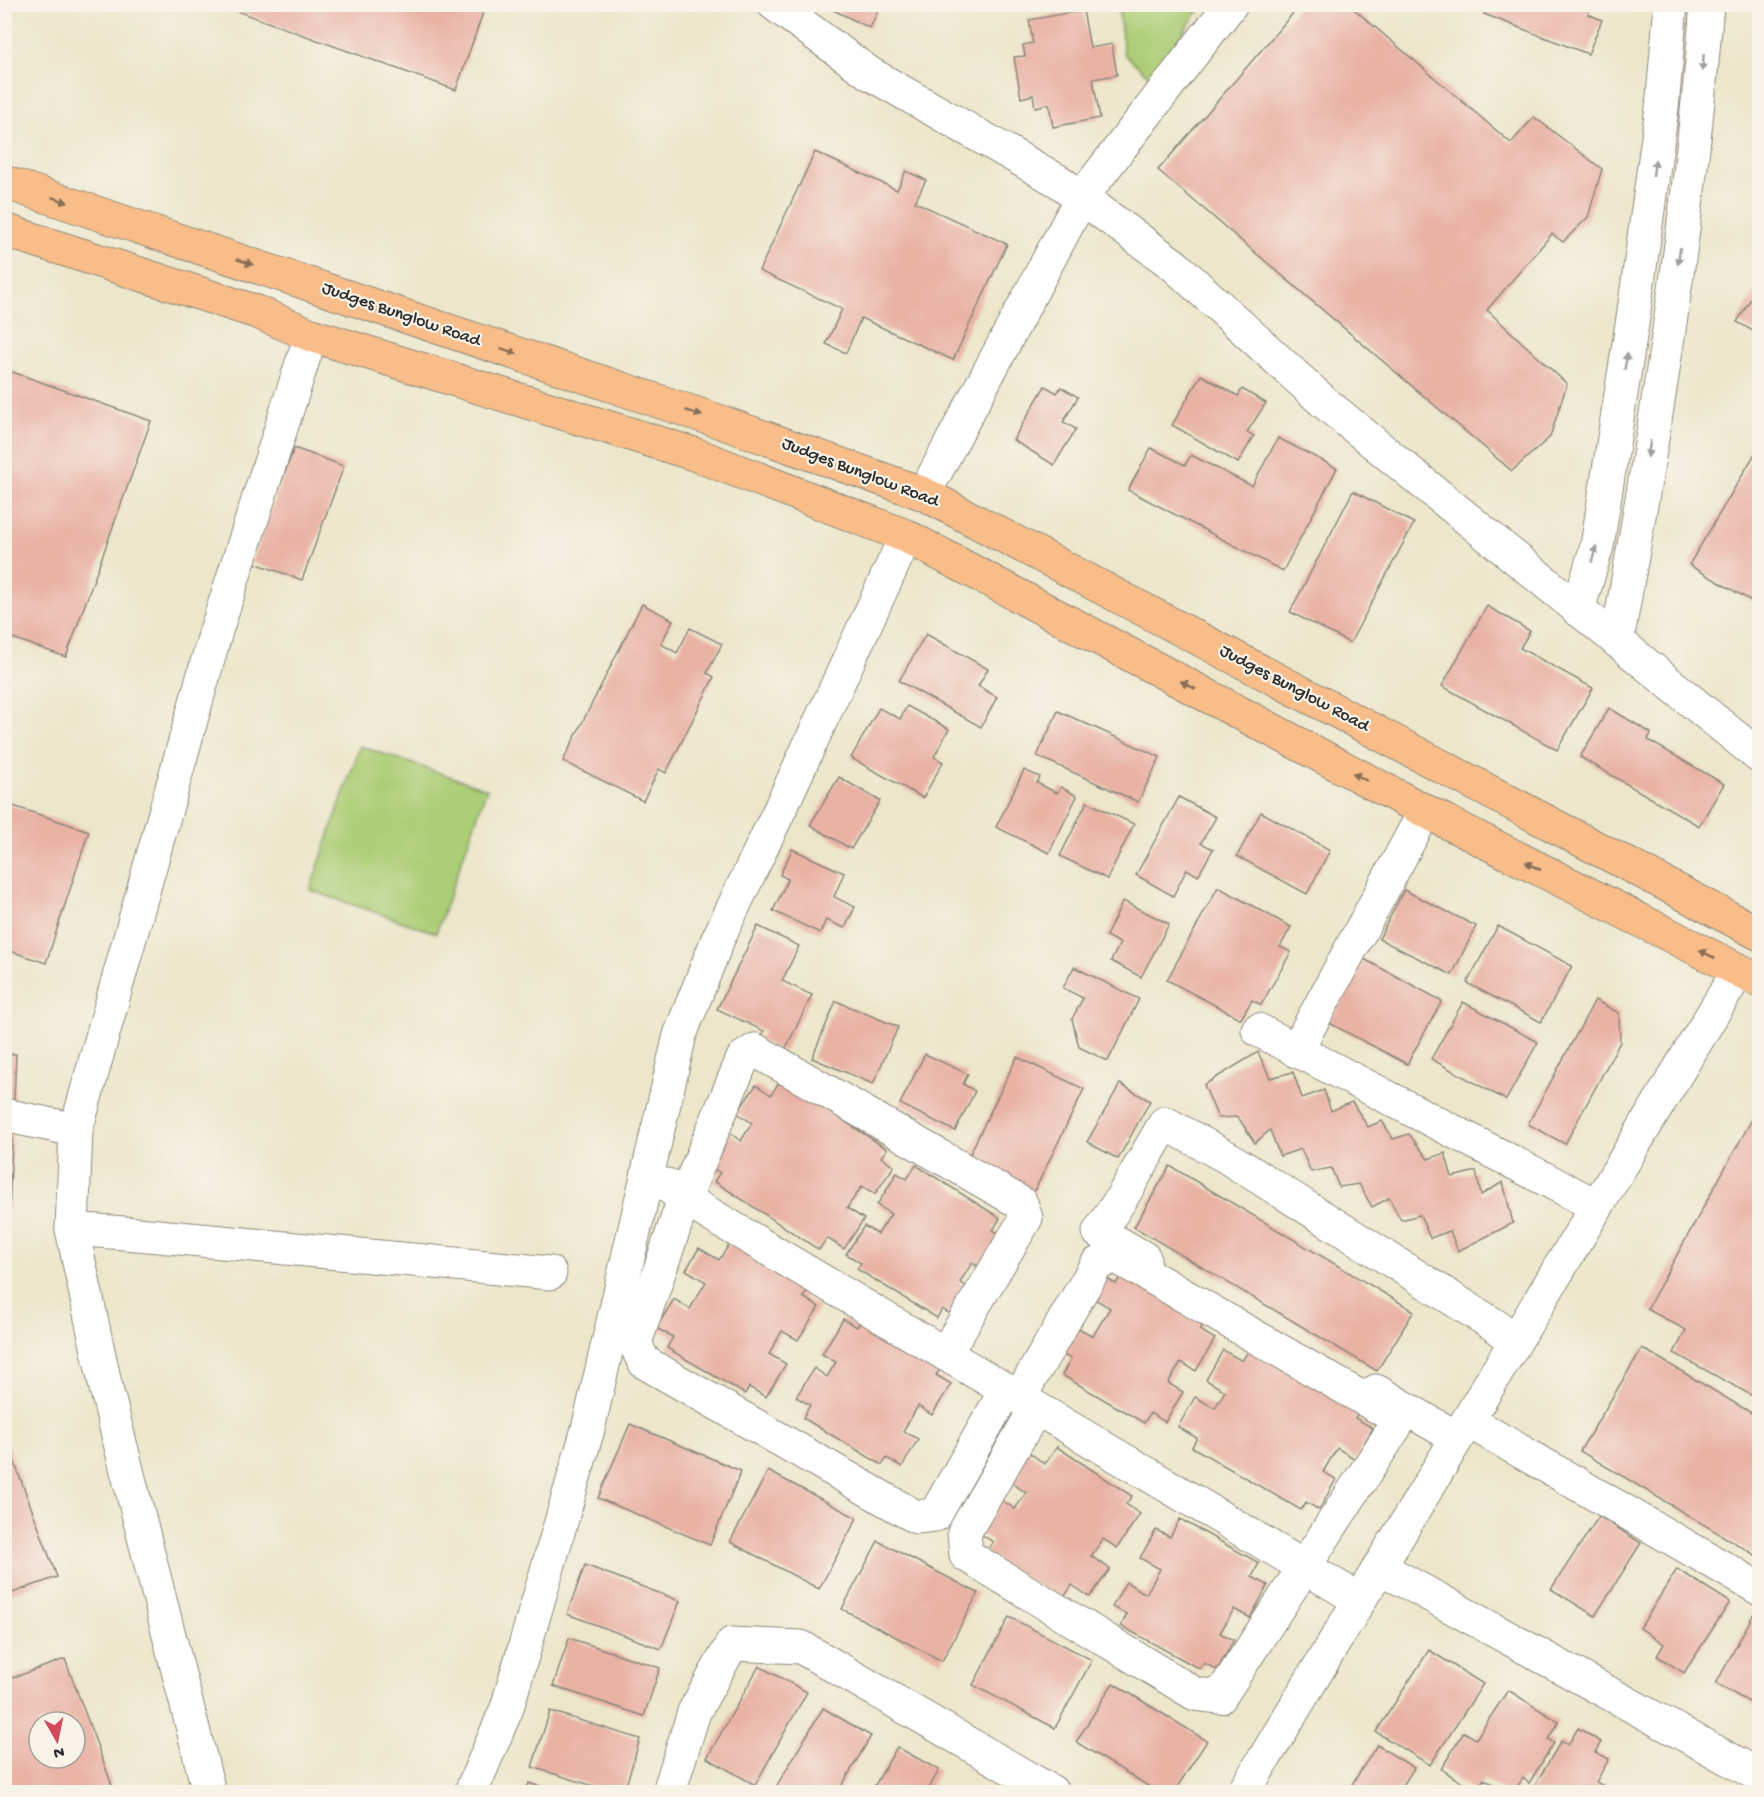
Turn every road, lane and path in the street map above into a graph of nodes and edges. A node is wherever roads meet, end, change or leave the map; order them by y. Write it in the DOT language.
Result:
graph roads {
  1 [pos="774,4"];
  2 [pos="1231,4"];
  3 [pos="1671,4"];
  4 [pos="1707,4"];
  5 [pos="4,182"];
  6 [pos="1082,198"];
  7 [pos="4,230"];
  8 [pos="311,335"];
  9 [pos="924,494"];
  10 [pos="906,536"];
  11 [pos="1578,610"];
  12 [pos="1617,641"];
  13 [pos="1760,757"];
  14 [pos="1425,811"];
  15 [pos="1760,934"];
  16 [pos="1749,976"];
  17 [pos="1258,1030"];
  18 [pos="1296,1051"];
  19 [pos="4,1114"];
  20 [pos="76,1130"];
  21 [pos="648,1173"];
  22 [pos="684,1199"];
  23 [pos="1597,1206"];
  24 [pos="72,1229"];
  25 [pos="550,1273"];
  26 [pos="1515,1342"];
  27 [pos="945,1354"];
  28 [pos="1021,1398"];
  29 [pos="1462,1429"];
  30 [pos="1304,1567"];
  31 [pos="1379,1568"];
  32 [pos="1760,1589"];
  33 [pos="1360,1600"];
  34 [pos="1760,1776"];
  35 [pos="209,1792"];
  36 [pos="471,1792"];
  37 [pos="669,1792"];
  38 [pos="1052,1792"];
  39 [pos="1244,1792"];
  1 -- 6 [label="street"];
  2 -- 6 [label="street"];
  11 -- 3 [label="street, one-way"];
  4 -- 12 [label="street, one-way"];
  5 -- 9 [label="main road, Judges Bunglow Road, one-way"];
  6 -- 9 [label="street"];
  6 -- 11 [label="street"];
  7 -- 8 [label="main road"];
  8 -- 10 [label="main road"];
  8 -- 20 [label="street"];
  9 -- 15 [label="main road, Judges Bunglow Road"];
  14 -- 10 [label="main road, one-way"];
  10 -- 21 [label="street"];
  11 -- 12 [label="street"];
  12 -- 13 [label="street"];
  16 -- 14 [label="main road, one-way"];
  14 -- 18 [label="street"];
  16 -- 23 [label="street"];
  17 -- 18 [label="street"];
  18 -- 23 [label="street"];
  19 -- 20 [label="street"];
  20 -- 24 [label="street"];
  21 -- 22 [label="street"];
  21 -- 36 [label="street"];
  22 -- 27 [label="street"];
  22 -- 27 [label="street"];
  22 -- 28 [label="street"];
  23 -- 26 [label="street"];
  24 -- 25 [label="street"];
  24 -- 35 [label="street"];
  26 -- 29 [label="street"];
  26 -- 29 [label="street"];
  27 -- 28 [label="street"];
  28 -- 30 [label="street"];
  28 -- 30 [label="street"];
  28 -- 30 [label="street"];
  29 -- 31 [label="street"];
  29 -- 32 [label="street"];
  30 -- 33 [label="street"];
  31 -- 33 [label="street"];
  31 -- 34 [label="street"];
  33 -- 39 [label="street"];
  37 -- 38 [label="street"];
}
